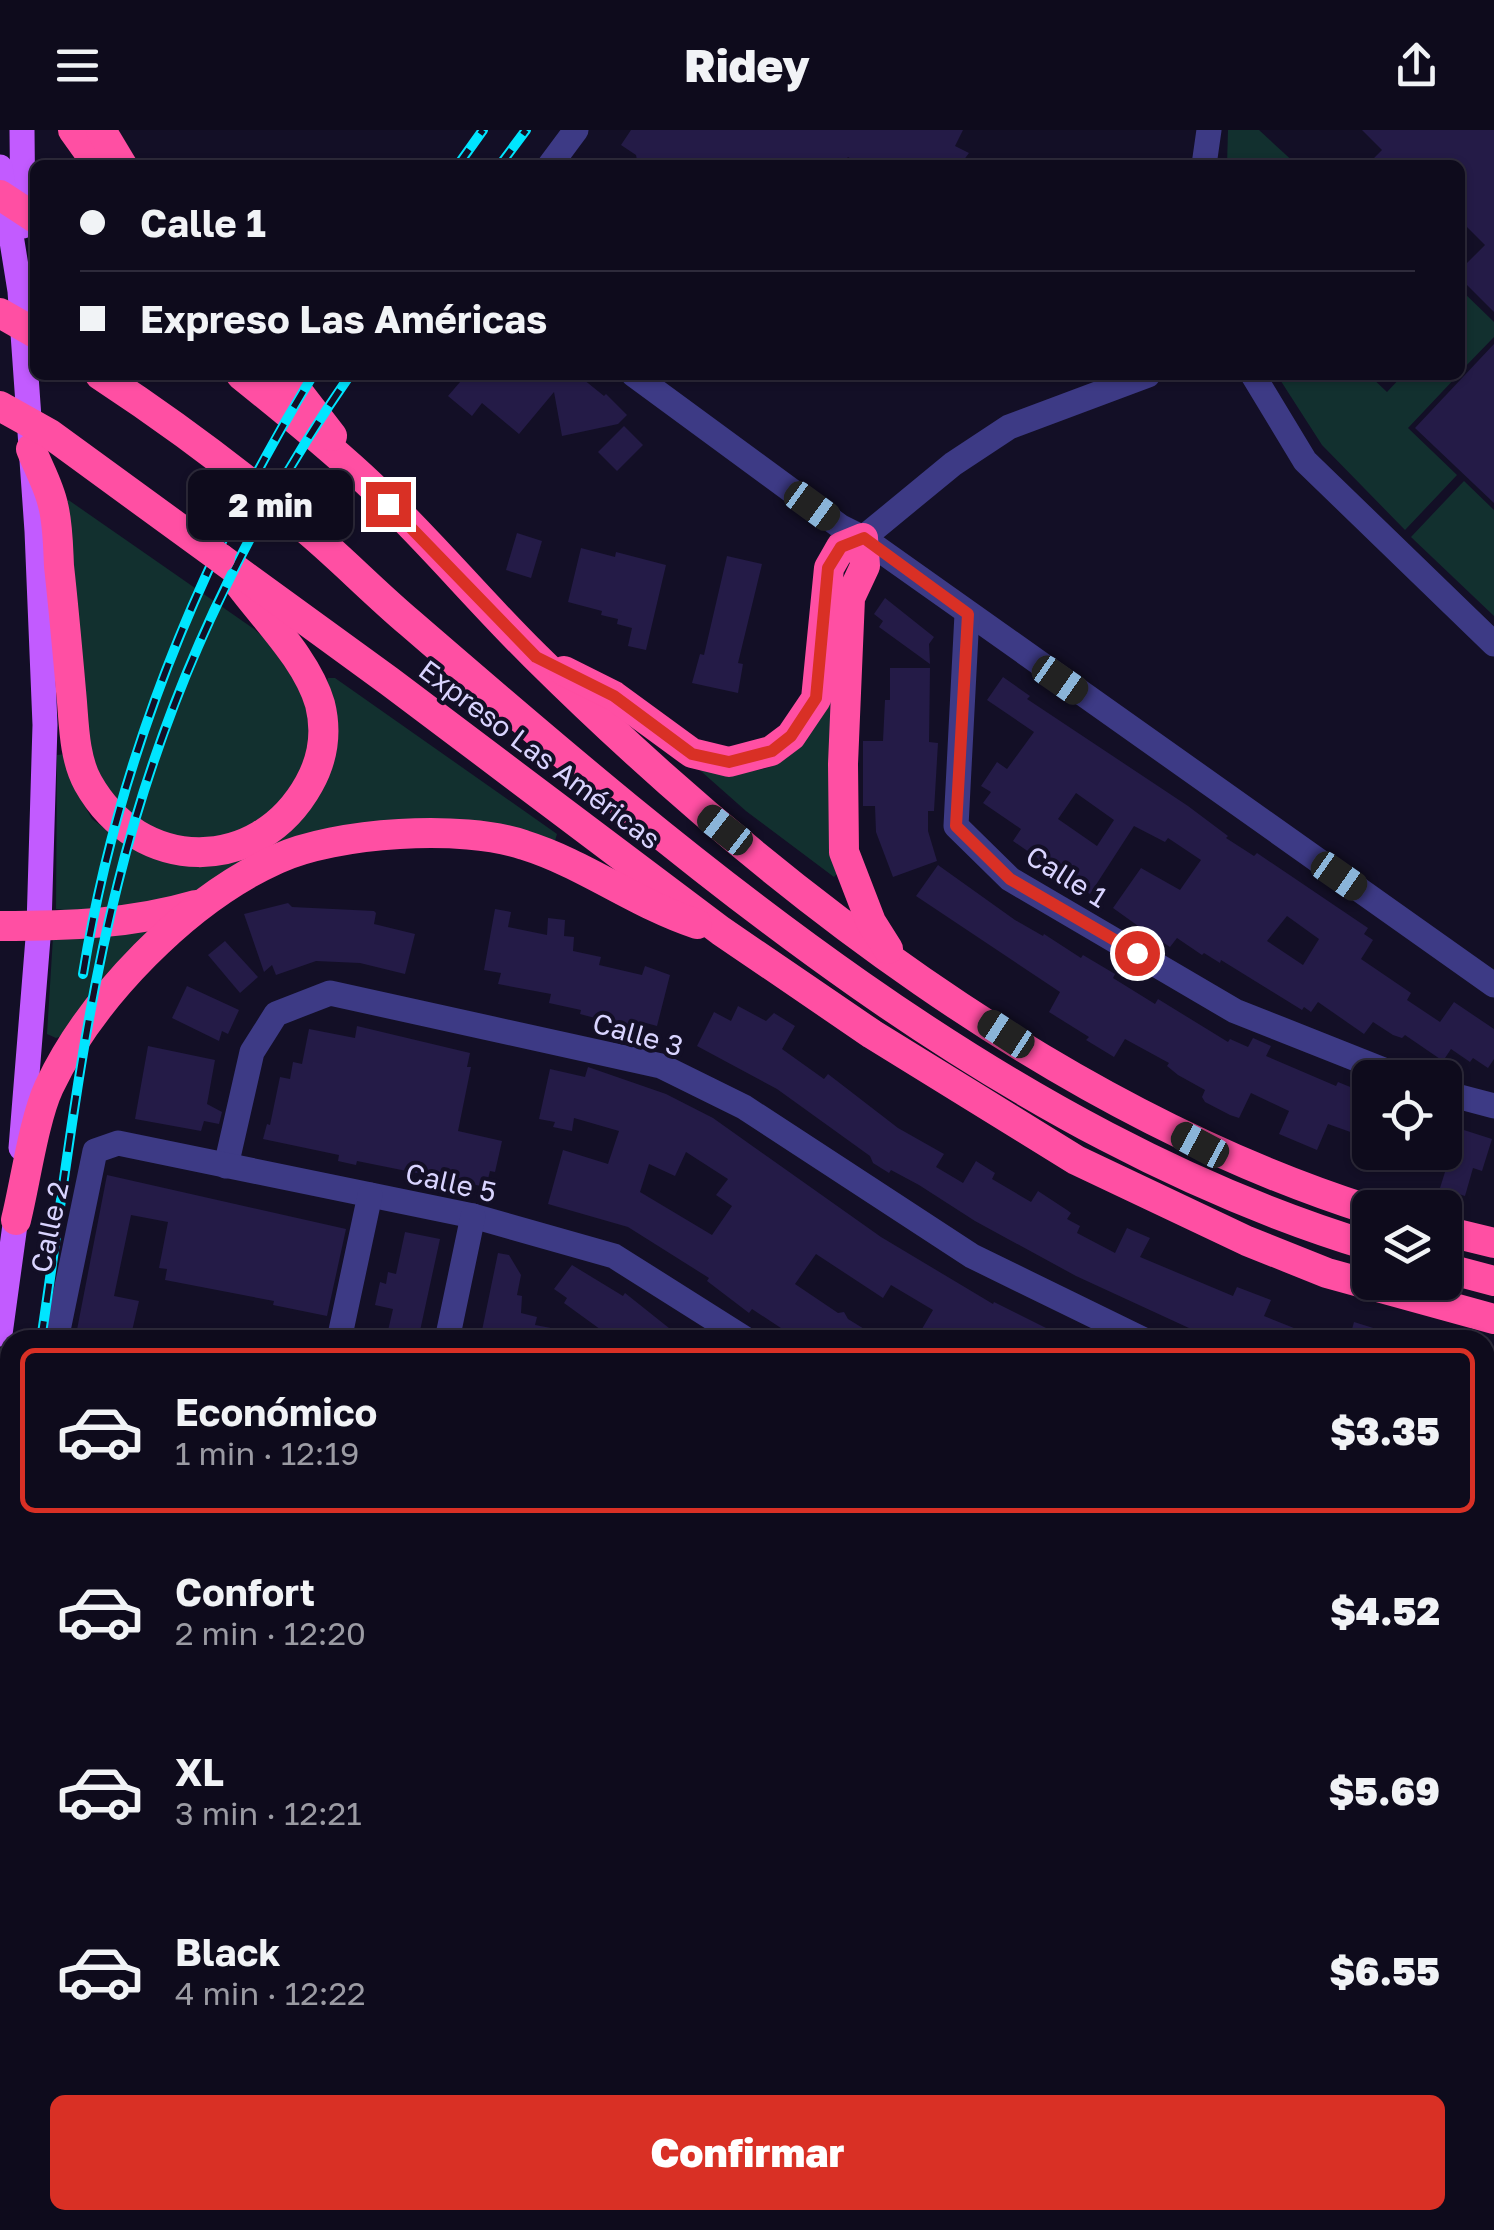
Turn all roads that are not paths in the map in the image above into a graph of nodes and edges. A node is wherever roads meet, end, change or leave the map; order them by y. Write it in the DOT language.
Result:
graph roads {
  1 [pos="22,130"];
  2 [pos="576,130"];
  3 [pos="1209,130"];
  4 [pos="83,131"];
  5 [pos="96,160"];
  6 [pos="116,160"];
  7 [pos="554,160"];
  8 [pos="1205,160"];
  9 [pos="0,166"];
  10 [pos="0,194"];
  11 [pos="30,215"];
  12 [pos="10,302"];
  13 [pos="30,327"];
  14 [pos="108,380"];
  15 [pos="246,380"];
  16 [pos="289,380"];
  17 [pos="641,380"];
  18 [pos="1135,380"];
  19 [pos="1255,380"];
  20 [pos="0,406"];
  21 [pos="31,449"];
  22 [pos="363,478"];
  23 [pos="864,538"];
  24 [pos="220,558"];
  25 [pos="968,614"];
  26 [pos="1494,644"];
  27 [pos="536,657"];
  28 [pos="204,902"];
  29 [pos="0,926"];
  30 [pos="39,926"];
  31 [pos="722,931"];
  32 [pos="897,964"];
  33 [pos="1494,985"];
  34 [pos="1359,1060"];
  35 [pos="1462,1097"];
  36 [pos="1494,1106"];
  37 [pos="118,1143"];
  38 [pos="226,1166"];
  39 [pos="370,1196"];
  40 [pos="1352,1204"];
  41 [pos="473,1216"];
  42 [pos="16,1220"];
  43 [pos="1462,1236"];
  44 [pos="1352,1239"];
  45 [pos="1494,1244"];
  46 [pos="1462,1273"];
  47 [pos="1494,1281"];
  48 [pos="1494,1319"];
  49 [pos="1,1330"];
  50 [pos="58,1330"];
  51 [pos="341,1330"];
  52 [pos="449,1330"];
  53 [pos="731,1330"];
  54 [pos="1124,1330"];
  1 -- 12 [label="main road"];
  2 -- 7 [label="street"];
  3 -- 8 [label="street"];
  4 -- 5 [label="highway"];
  4 -- 6 [label="highway"];
  9 -- 12 [label="main road"];
  10 -- 11 [label="highway, bridge"];
  12 -- 13 [label="highway, bridge"];
  12 -- 21 [label="main road"];
  14 -- 44 [label="highway"];
  15 -- 22 [label="highway, Expreso Las Américas"];
  16 -- 22 [label="highway"];
  17 -- 23 [label="street"];
  18 -- 23 [label="street"];
  19 -- 26 [label="street"];
  20 -- 24 [label="highway, Expreso Las Américas, bridge"];
  21 -- 24 [label="highway"];
  21 -- 30 [label="main road"];
  22 -- 27 [label="highway, Expreso Las Américas"];
  23 -- 25 [label="street"];
  23 -- 27 [label="highway"];
  23 -- 32 [label="highway"];
  24 -- 31 [label="highway, Expreso Las Américas"];
  25 -- 33 [label="street"];
  25 -- 34 [label="street, Calle 1"];
  27 -- 32 [label="highway, Expreso Las Américas"];
  28 -- 30 [label="highway"];
  28 -- 31 [label="highway"];
  28 -- 42 [label="highway"];
  29 -- 30 [label="highway"];
  30 -- 42 [label="main road"];
  31 -- 48 [label="highway, Expreso Las Américas"];
  32 -- 40 [label="highway, Expreso Las Américas"];
  35 -- 36 [label="street"];
  37 -- 38 [label="street, Calle 5"];
  37 -- 50 [label="street, Calle 2"];
  38 -- 39 [label="street, Calle 5"];
  38 -- 54 [label="street, Calle 3"];
  39 -- 41 [label="street, Calle 5"];
  39 -- 51 [label="street"];
  41 -- 52 [label="street"];
  41 -- 53 [label="street, Calle 5"];
  42 -- 49 [label="main road"];
  43 -- 45 [label="highway"];
  46 -- 47 [label="highway"];
}
